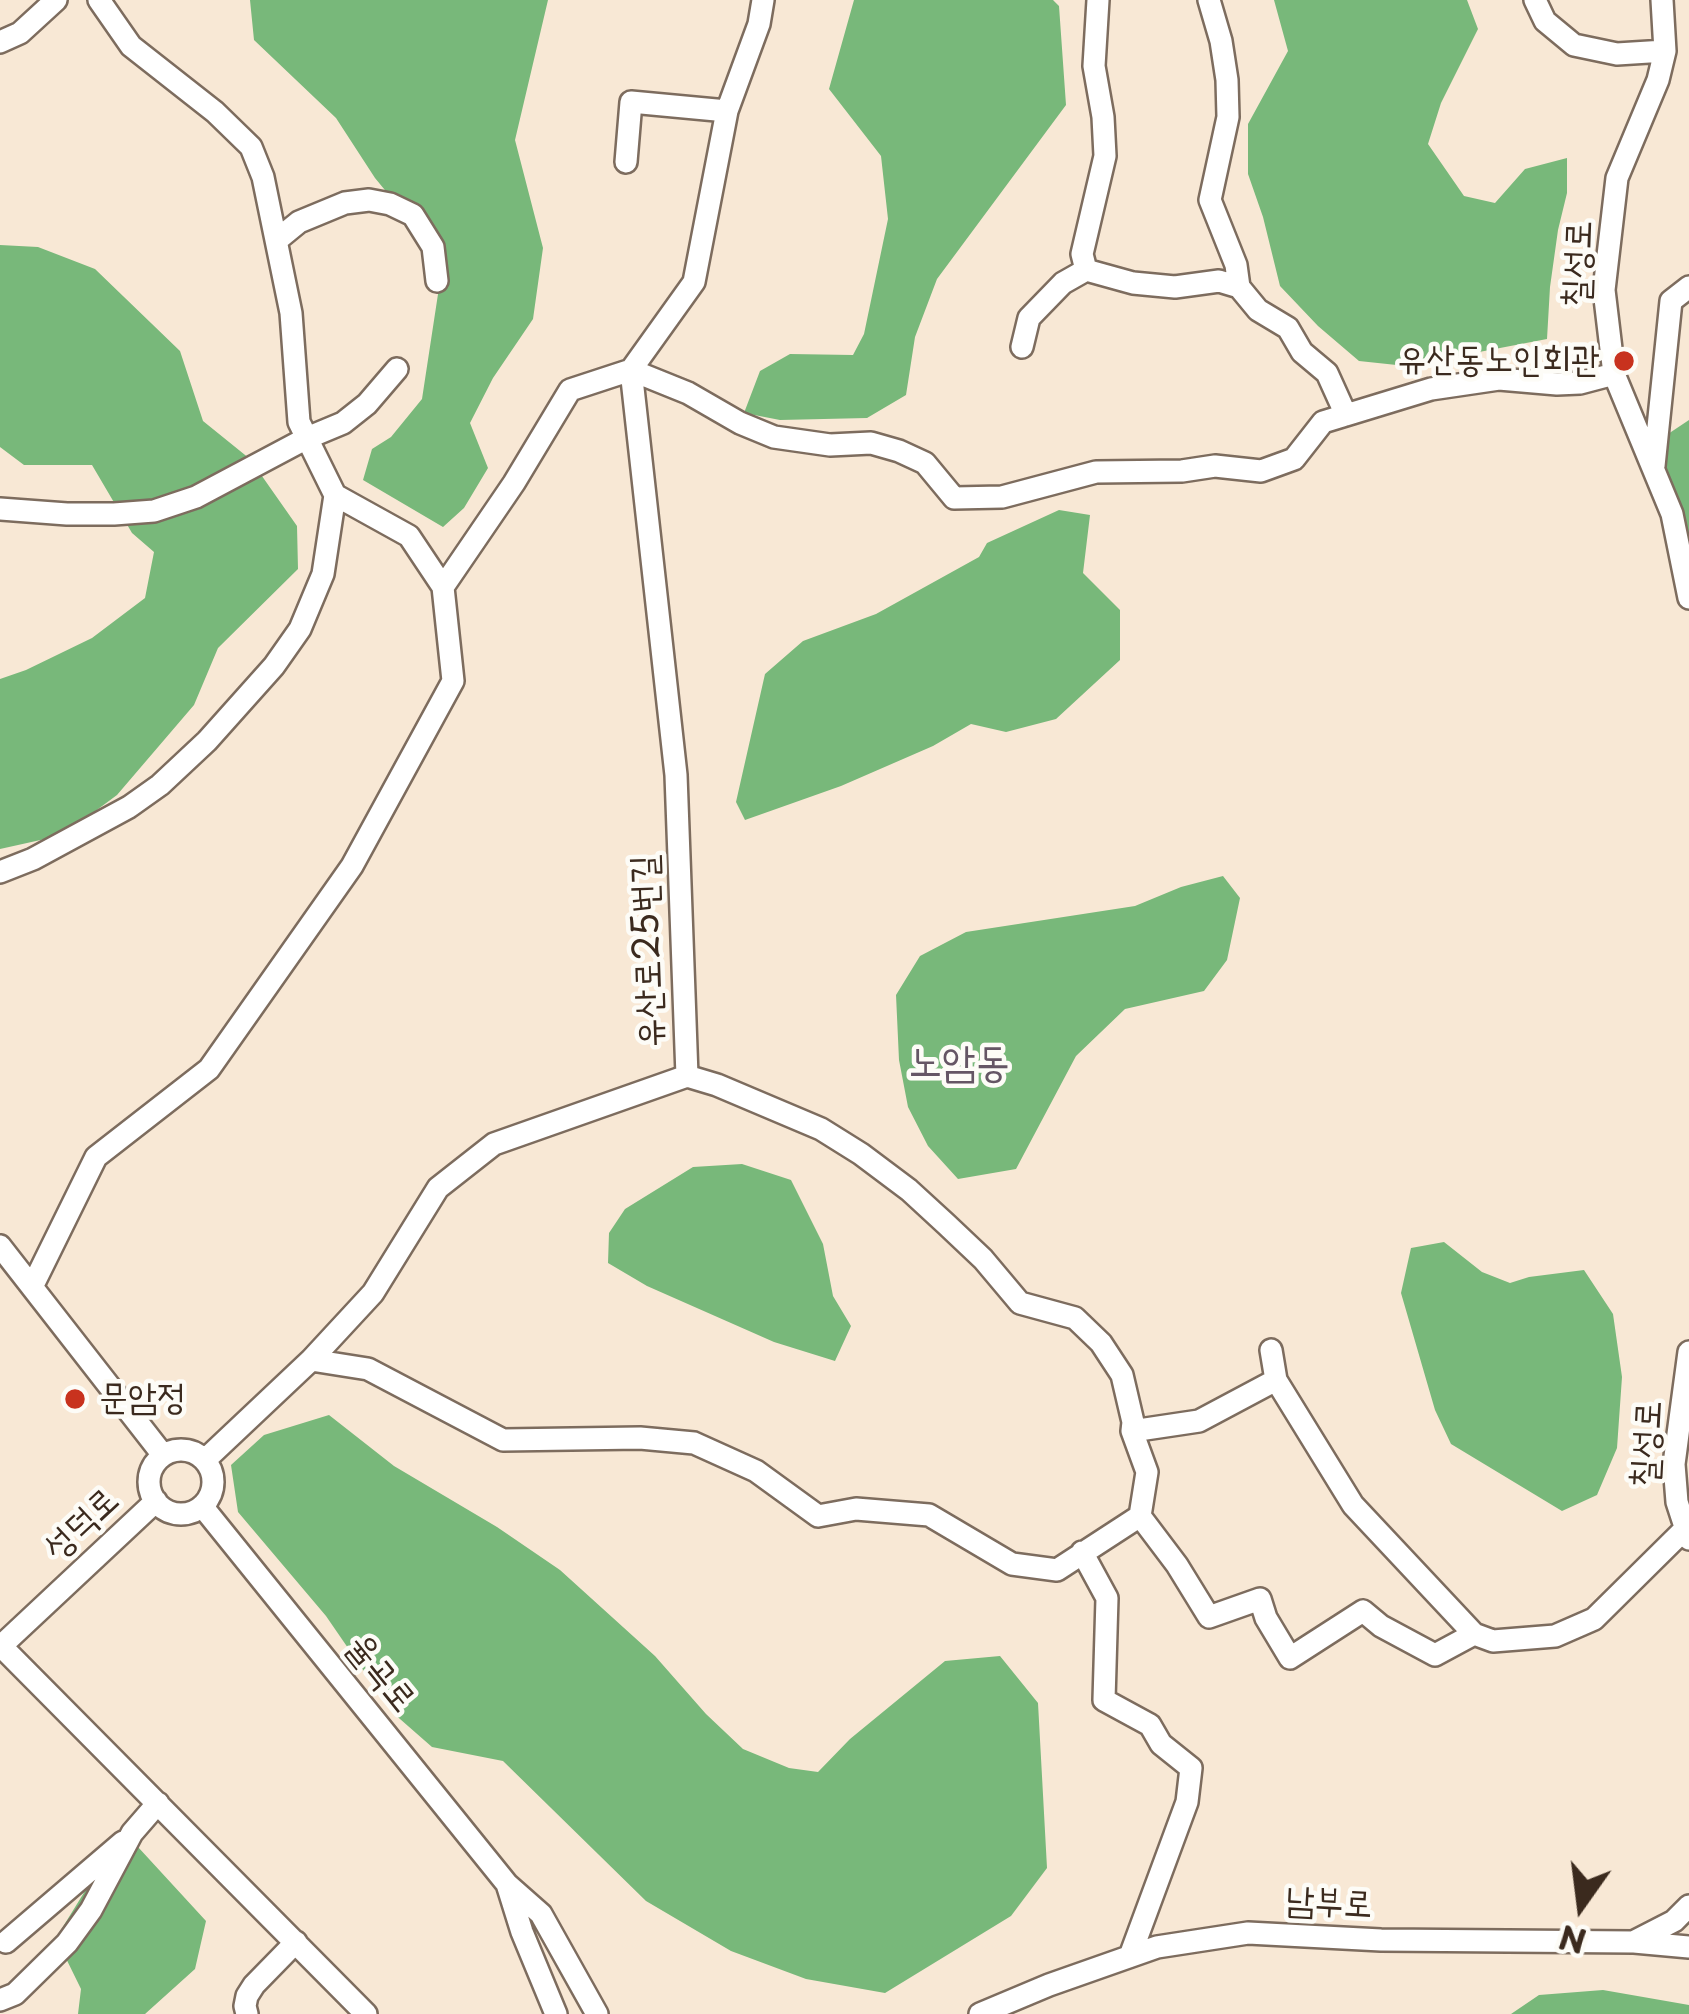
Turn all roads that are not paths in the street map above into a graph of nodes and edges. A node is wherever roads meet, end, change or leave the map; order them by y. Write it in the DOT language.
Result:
graph roads {
  1 [pos="56,0"];
  2 [pos="99,0"];
  3 [pos="763,0"];
  4 [pos="1098,0"];
  5 [pos="1209,0"];
  6 [pos="1535,0"];
  7 [pos="1662,0"];
  8 [pos="0,42"];
  9 [pos="1665,51"];
  10 [pos="727,111"];
  11 [pos="626,162"];
  12 [pos="277,240"];
  13 [pos="1086,269"];
  14 [pos="437,281"];
  15 [pos="1239,287"];
  16 [pos="1689,287"];
  17 [pos="1022,347"];
  18 [pos="397,369"];
  19 [pos="632,370"];
  20 [pos="1614,374"];
  21 [pos="1346,415"];
  22 [pos="307,438"];
  23 [pos="1654,466"];
  24 [pos="335,495"];
  25 [pos="0,509"];
  26 [pos="443,587"];
  27 [pos="1689,598"];
  28 [pos="0,872"];
  29 [pos="686,1076"];
  30 [pos="0,1246"];
  31 [pos="32,1287"];
  32 [pos="1271,1350"];
  33 [pos="1689,1352"];
  34 [pos="311,1360"];
  35 [pos="1276,1380"];
  36 [pos="1132,1432"];
  37 [pos="163,1455"];
  38 [pos="205,1460"];
  39 [pos="156,1501"];
  40 [pos="202,1506"];
  41 [pos="1140,1516"];
  42 [pos="1687,1534"];
  43 [pos="1082,1552"];
  44 [pos="1474,1634"];
  45 [pos="0,1646"];
  46 [pos="158,1803"];
  47 [pos="132,1833"];
  48 [pos="507,1884"];
  49 [pos="1689,1906"];
  50 [pos="6,1942"];
  51 [pos="296,1942"];
  52 [pos="1634,1942"];
  53 [pos="1689,1947"];
  54 [pos="1130,1956"];
  55 [pos="0,2000"];
  56 [pos="247,2014"];
  57 [pos="366,2014"];
  58 [pos="556,2014"];
  59 [pos="597,2014"];
  60 [pos="980,2014"];
  1 -- 8 [label="street"];
  2 -- 12 [label="street"];
  3 -- 10 [label="street"];
  4 -- 13 [label="street"];
  5 -- 15 [label="street"];
  6 -- 9 [label="street"];
  7 -- 9 [label="street, 칠성로"];
  9 -- 20 [label="street, 칠성로"];
  10 -- 11 [label="street"];
  10 -- 19 [label="street"];
  12 -- 14 [label="street"];
  12 -- 22 [label="street"];
  13 -- 15 [label="street"];
  13 -- 17 [label="street"];
  15 -- 21 [label="street"];
  16 -- 23 [label="street"];
  18 -- 22 [label="street"];
  19 -- 21 [label="street"];
  19 -- 26 [label="street"];
  19 -- 29 [label="street, 유산로25번길"];
  20 -- 21 [label="street"];
  20 -- 23 [label="street, 칠성로"];
  22 -- 24 [label="street"];
  22 -- 25 [label="street"];
  23 -- 27 [label="street, 칠성로"];
  24 -- 26 [label="street"];
  24 -- 28 [label="street"];
  26 -- 31 [label="street"];
  29 -- 34 [label="street"];
  29 -- 36 [label="street, 유산로25번길"];
  30 -- 31 [label="street"];
  31 -- 37 [label="street"];
  32 -- 35 [label="street"];
  33 -- 42 [label="street, 칠성로"];
  34 -- 38 [label="street"];
  34 -- 43 [label="street"];
  35 -- 36 [label="street"];
  35 -- 44 [label="street"];
  36 -- 41 [label="street, 유산로25번길"];
  37 -- 38 [label="street"];
  37 -- 39 [label="street"];
  38 -- 40 [label="street"];
  39 -- 40 [label="street"];
  39 -- 45 [label="street, 성덕로"];
  40 -- 48 [label="street, 율곡로"];
  41 -- 43 [label="street"];
  41 -- 44 [label="street"];
  42 -- 44 [label="street"];
  43 -- 54 [label="street"];
  45 -- 46 [label="street"];
  46 -- 47 [label="street"];
  46 -- 51 [label="street"];
  47 -- 50 [label="street"];
  47 -- 55 [label="street"];
  48 -- 58 [label="street"];
  48 -- 59 [label="street, 율곡로"];
  49 -- 52 [label="street"];
  51 -- 56 [label="street"];
  51 -- 57 [label="street"];
  52 -- 53 [label="street, 남부로"];
  52 -- 54 [label="street, 남부로"];
  54 -- 60 [label="street, 남부로"];
}
